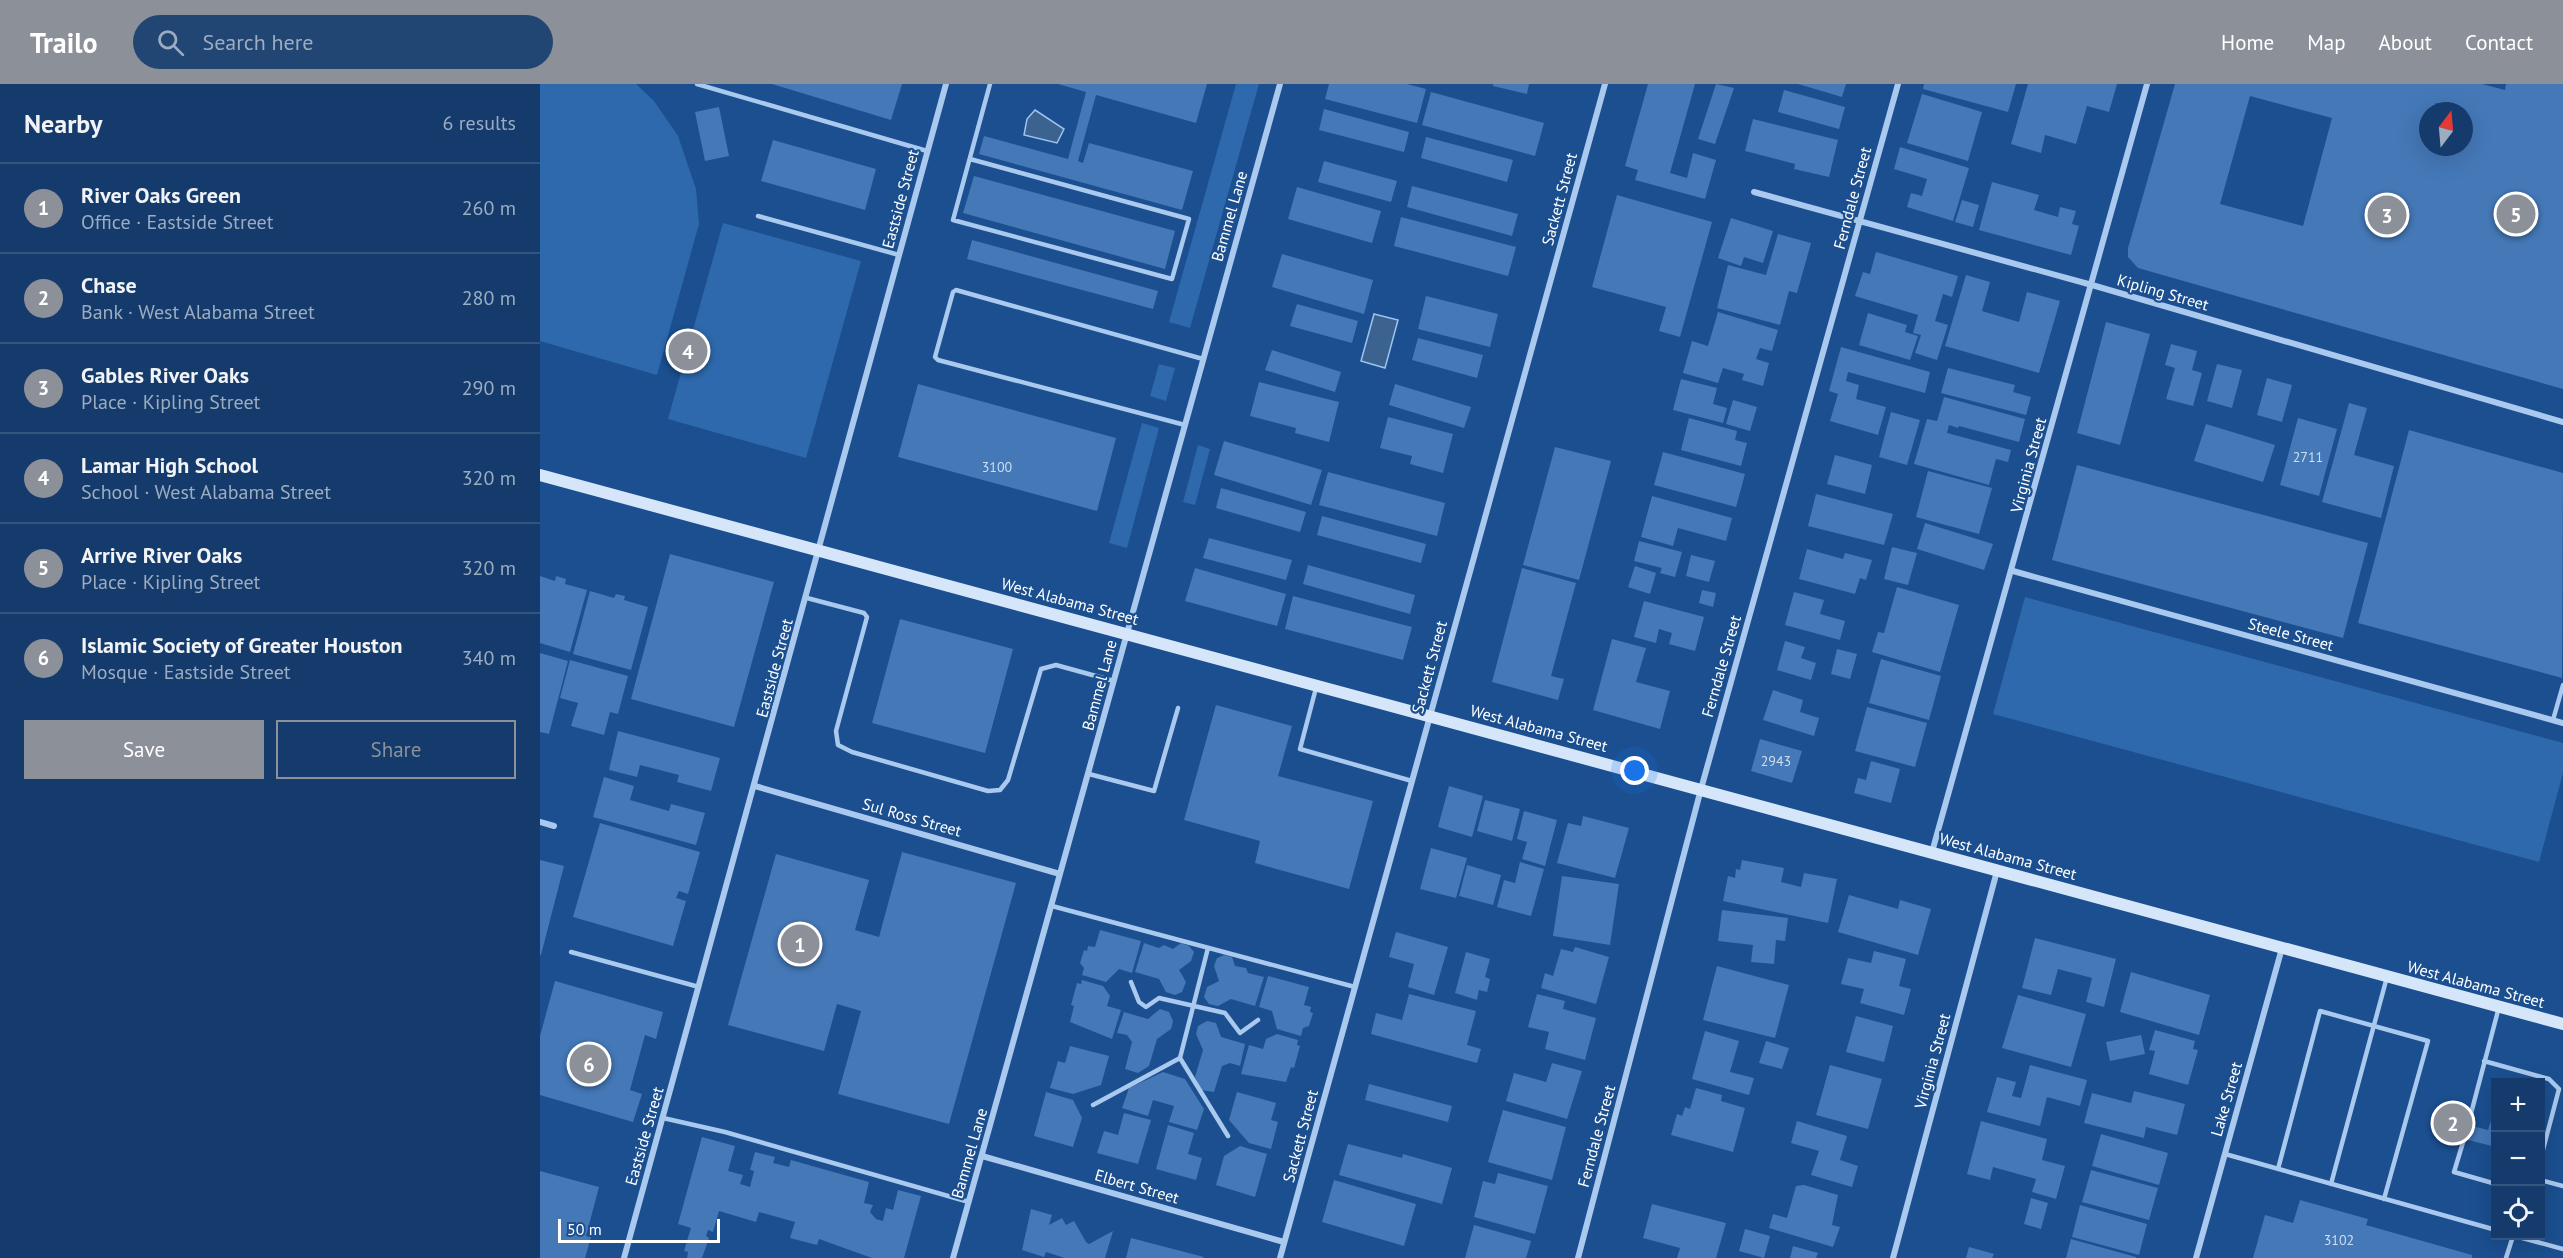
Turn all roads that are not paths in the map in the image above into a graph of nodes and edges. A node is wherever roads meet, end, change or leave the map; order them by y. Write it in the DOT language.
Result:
graph roads {
  1 [pos="698,84"];
  2 [pos="946,84"];
  3 [pos="990,84"];
  4 [pos="1280,84"];
  5 [pos="1605,84"];
  6 [pos="1898,84"];
  7 [pos="2147,84"];
  8 [pos="927,151"];
  9 [pos="970,159"];
  10 [pos="1754,192"];
  11 [pos="758,216"];
  12 [pos="1860,220"];
  13 [pos="898,255"];
  14 [pos="2092,285"];
  15 [pos="1203,359"];
  16 [pos="2563,422"];
  17 [pos="1185,425"];
  18 [pos="540,475"];
  19 [pos="820,550"];
  20 [pos="2013,571"];
  21 [pos="807,598"];
  22 [pos="1127,634"];
  23 [pos="1114,681"];
  24 [pos="1317,685"];
  25 [pos="2563,685"];
  26 [pos="1178,708"];
  27 [pos="1430,716"];
  28 [pos="2553,720"];
  29 [pos="2563,723"];
  30 [pos="1089,774"];
  31 [pos="1412,781"];
  32 [pos="755,786"];
  33 [pos="1701,789"];
  34 [pos="540,822"];
  35 [pos="554,826"];
  36 [pos="1932,852"];
  37 [pos="1997,870"];
  38 [pos="1060,874"];
  39 [pos="1052,906"];
  40 [pos="1209,948"];
  41 [pos="2282,948"];
  42 [pos="571,952"];
  43 [pos="2387,977"];
  44 [pos="1131,982"];
  45 [pos="699,987"];
  46 [pos="1355,987"];
  47 [pos="1193,1005"];
  48 [pos="2499,1007"];
  49 [pos="1258,1020"];
  50 [pos="2563,1024"];
  51 [pos="2374,1026"];
  52 [pos="1180,1058"];
  53 [pos="2484,1061"];
  54 [pos="1093,1105"];
  55 [pos="663,1118"];
  56 [pos="2468,1125"];
  57 [pos="1228,1136"];
  58 [pos="2464,1139"];
  59 [pos="2545,1145"];
  60 [pos="2225,1154"];
  61 [pos="982,1156"];
  62 [pos="2278,1169"];
  63 [pos="2545,1181"];
  64 [pos="2491,1183"];
  65 [pos="2331,1184"];
  66 [pos="2563,1186"];
  67 [pos="2384,1199"];
  68 [pos="969,1202"];
  69 [pos="2491,1229"];
  70 [pos="2513,1240"];
  71 [pos="2529,1240"];
  72 [pos="1284,1242"];
  73 [pos="2563,1249"];
  74 [pos="624,1258"];
  75 [pos="953,1258"];
  76 [pos="1280,1258"];
  77 [pos="1578,1258"];
  78 [pos="1893,1258"];
  79 [pos="2196,1258"];
  80 [pos="2506,1258"];
  1 -- 8 [label="lane"];
  2 -- 8 [label="street, Eastside Street"];
  3 -- 9 [label="lane"];
  4 -- 15 [label="street, Bammel Lane"];
  5 -- 27 [label="street, Sackett Street"];
  6 -- 12 [label="street, Ferndale Street"];
  7 -- 14 [label="street, Virginia Street"];
  8 -- 13 [label="street, Eastside Street"];
  9 -- 9 [label="lane"];
  10 -- 12 [label="street, Kipling Street"];
  11 -- 13 [label="lane"];
  12 -- 14 [label="street, Kipling Street"];
  12 -- 33 [label="street, Ferndale Street"];
  13 -- 19 [label="street, Eastside Street"];
  14 -- 16 [label="street, Kipling Street"];
  14 -- 20 [label="street, Virginia Street"];
  15 -- 17 [label="street, Bammel Lane"];
  15 -- 17 [label="lane"];
  17 -- 22 [label="street, Bammel Lane"];
  18 -- 19 [label="street, West Alabama Street"];
  19 -- 21 [label="street, Eastside Street"];
  19 -- 22 [label="street, West Alabama Street"];
  20 -- 28 [label="street, Steele Street"];
  20 -- 36 [label="street, Virginia Street"];
  21 -- 23 [label="lane"];
  21 -- 32 [label="street, Eastside Street"];
  22 -- 23 [label="street, Bammel Lane"];
  22 -- 24 [label="street, West Alabama Street"];
  23 -- 30 [label="street, Bammel Lane"];
  24 -- 27 [label="street, West Alabama Street"];
  24 -- 31 [label="lane"];
  25 -- 28 [label="lane"];
  26 -- 30 [label="lane"];
  27 -- 31 [label="street, Sackett Street"];
  27 -- 33 [label="street, West Alabama Street"];
  28 -- 29 [label="street, Steele Street"];
  30 -- 38 [label="street, Bammel Lane"];
  31 -- 46 [label="street, Sackett Street"];
  32 -- 38 [label="street, Sul Ross Street"];
  32 -- 45 [label="street, Eastside Street"];
  33 -- 36 [label="street, West Alabama Street"];
  33 -- 77 [label="street, Ferndale Street"];
  34 -- 35 [label="street"];
  36 -- 37 [label="street, West Alabama Street"];
  37 -- 41 [label="street, West Alabama Street"];
  37 -- 78 [label="street, Virginia Street"];
  38 -- 39 [label="street, Bammel Lane"];
  39 -- 40 [label="lane"];
  39 -- 61 [label="street, Bammel Lane"];
  40 -- 46 [label="lane"];
  40 -- 47 [label="lane"];
  41 -- 43 [label="street, West Alabama Street"];
  41 -- 60 [label="street, Lake Street"];
  42 -- 45 [label="lane"];
  43 -- 48 [label="street, West Alabama Street"];
  43 -- 51 [label="lane"];
  44 -- 47 [label="lane"];
  45 -- 55 [label="street, Eastside Street"];
  46 -- 72 [label="street, Sackett Street"];
  47 -- 49 [label="lane"];
  47 -- 52 [label="lane"];
  48 -- 50 [label="street, West Alabama Street"];
  48 -- 53 [label="lane"];
  51 -- 62 [label="lane"];
  51 -- 65 [label="lane"];
  51 -- 67 [label="lane"];
  52 -- 54 [label="lane"];
  52 -- 57 [label="lane"];
  53 -- 56 [label="lane"];
  53 -- 59 [label="lane"];
  55 -- 68 [label="lane"];
  55 -- 74 [label="street, Eastside Street"];
  58 -- 64 [label="lane"];
  60 -- 62 [label="lane"];
  60 -- 79 [label="street, Lake Street"];
  61 -- 68 [label="street, Bammel Lane"];
  61 -- 72 [label="street, Elbert Street"];
  62 -- 65 [label="lane"];
  63 -- 66 [label="lane"];
  65 -- 67 [label="lane"];
  67 -- 69 [label="lane"];
  68 -- 75 [label="street, Bammel Lane"];
  70 -- 80 [label="lane"];
  71 -- 73 [label="lane"];
  72 -- 76 [label="street, Sackett Street"];
}
